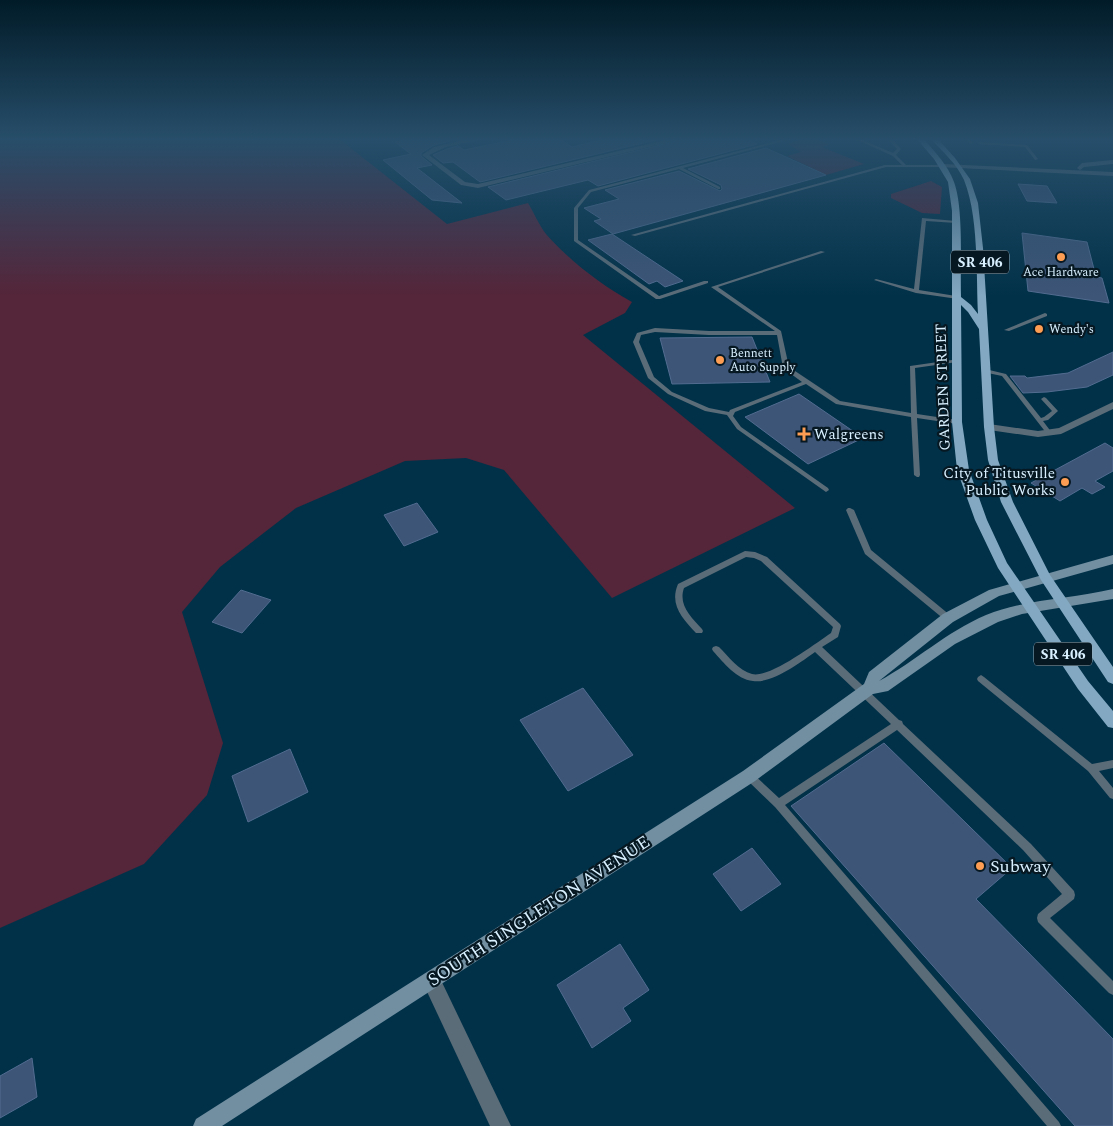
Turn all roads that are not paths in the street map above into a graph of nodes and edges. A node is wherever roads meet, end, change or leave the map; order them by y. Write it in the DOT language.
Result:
graph roads {
  1 [pos="590,191"];
  2 [pos="796,191"];
  3 [pos="952,191"];
  4 [pos="970,191"];
  5 [pos="956,222"];
  6 [pos="634,235"];
  7 [pos="823,252"];
  8 [pos="956,272"];
  9 [pos="876,280"];
  10 [pos="706,282"];
  11 [pos="916,291"];
  12 [pos="956,298"];
  13 [pos="982,302"];
  14 [pos="1045,316"];
  15 [pos="1007,330"];
  16 [pos="984,332"];
  17 [pos="780,333"];
  18 [pos="957,360"];
  19 [pos="985,371"];
  20 [pos="807,382"];
  21 [pos="1044,399"];
  22 [pos="1113,405"];
  23 [pos="731,414"];
  24 [pos="913,415"];
  25 [pos="1039,420"];
  26 [pos="957,422"];
  27 [pos="989,427"];
  28 [pos="1049,433"];
  29 [pos="917,475"];
  30 [pos="826,490"];
  31 [pos="850,510"];
  32 [pos="1113,560"];
  33 [pos="1045,576"];
  34 [pos="1014,586"];
  35 [pos="1113,594"];
  36 [pos="1063,604"];
  37 [pos="1031,609"];
  38 [pos="948,618"];
  39 [pos="699,631"];
  40 [pos="816,647"];
  41 [pos="716,649"];
  42 [pos="1113,678"];
  43 [pos="980,679"];
  44 [pos="867,690"];
  45 [pos="1113,722"];
  46 [pos="899,724"];
  47 [pos="1113,764"];
  48 [pos="1091,768"];
  49 [pos="749,776"];
  50 [pos="1113,795"];
  51 [pos="778,804"];
  52 [pos="431,981"];
  53 [pos="1113,989"];
  54 [pos="203,1126"];
  55 [pos="500,1126"];
  56 [pos="1055,1126"];
  1 -- 10 [label="lane"];
  2 -- 6 [label="lane"];
  3 -- 5 [label="main road, GARDEN STREET / SR 406"];
  4 -- 13 [label="main road, SR 406"];
  5 -- 8 [label="main road, GARDEN STREET / SR 406"];
  5 -- 11 [label="lane"];
  7 -- 17 [label="lane"];
  8 -- 12 [label="main road, GARDEN STREET / SR 406"];
  8 -- 13 [label="main road"];
  9 -- 11 [label="lane"];
  11 -- 12 [label="lane"];
  12 -- 16 [label="main road"];
  12 -- 18 [label="main road, GARDEN STREET / SR 406"];
  13 -- 16 [label="main road, SR 406"];
  14 -- 15 [label="lane"];
  16 -- 19 [label="main road, SR 406"];
  17 -- 20 [label="lane"];
  17 -- 23 [label="lane"];
  18 -- 24 [label="lane"];
  18 -- 26 [label="main road, GARDEN STREET / SR 406"];
  19 -- 25 [label="lane"];
  19 -- 27 [label="main road, SR 406"];
  20 -- 23 [label="lane"];
  20 -- 24 [label="lane"];
  21 -- 25 [label="lane"];
  22 -- 28 [label="street"];
  23 -- 30 [label="lane"];
  24 -- 26 [label="lane"];
  24 -- 29 [label="lane"];
  25 -- 28 [label="lane"];
  26 -- 34 [label="main road, GARDEN STREET / SR 406"];
  27 -- 28 [label="street"];
  27 -- 33 [label="main road, SR 406"];
  31 -- 38 [label="lane"];
  32 -- 33 [label="street, SOUTH SINGLETON AVENUE"];
  33 -- 34 [label="street, SOUTH SINGLETON AVENUE"];
  33 -- 36 [label="main road, SR 406"];
  34 -- 37 [label="main road, GARDEN STREET / SR 406"];
  34 -- 38 [label="street, SOUTH SINGLETON AVENUE"];
  35 -- 36 [label="street, SOUTH SINGLETON AVENUE"];
  36 -- 37 [label="street, SOUTH SINGLETON AVENUE"];
  36 -- 42 [label="main road, SR 406"];
  37 -- 44 [label="street, SOUTH SINGLETON AVENUE"];
  37 -- 45 [label="main road, GARDEN STREET / SR 406"];
  38 -- 44 [label="street, SOUTH SINGLETON AVENUE"];
  39 -- 40 [label="lane"];
  40 -- 41 [label="lane"];
  40 -- 44 [label="lane"];
  43 -- 48 [label="lane"];
  44 -- 46 [label="lane"];
  44 -- 49 [label="street, SOUTH SINGLETON AVENUE"];
  46 -- 51 [label="lane"];
  46 -- 53 [label="lane"];
  47 -- 48 [label="lane"];
  48 -- 50 [label="lane"];
  49 -- 51 [label="lane"];
  49 -- 52 [label="street, SOUTH SINGLETON AVENUE"];
  51 -- 56 [label="lane"];
  52 -- 54 [label="street, SOUTH SINGLETON AVENUE"];
  52 -- 55 [label="street"];
}
